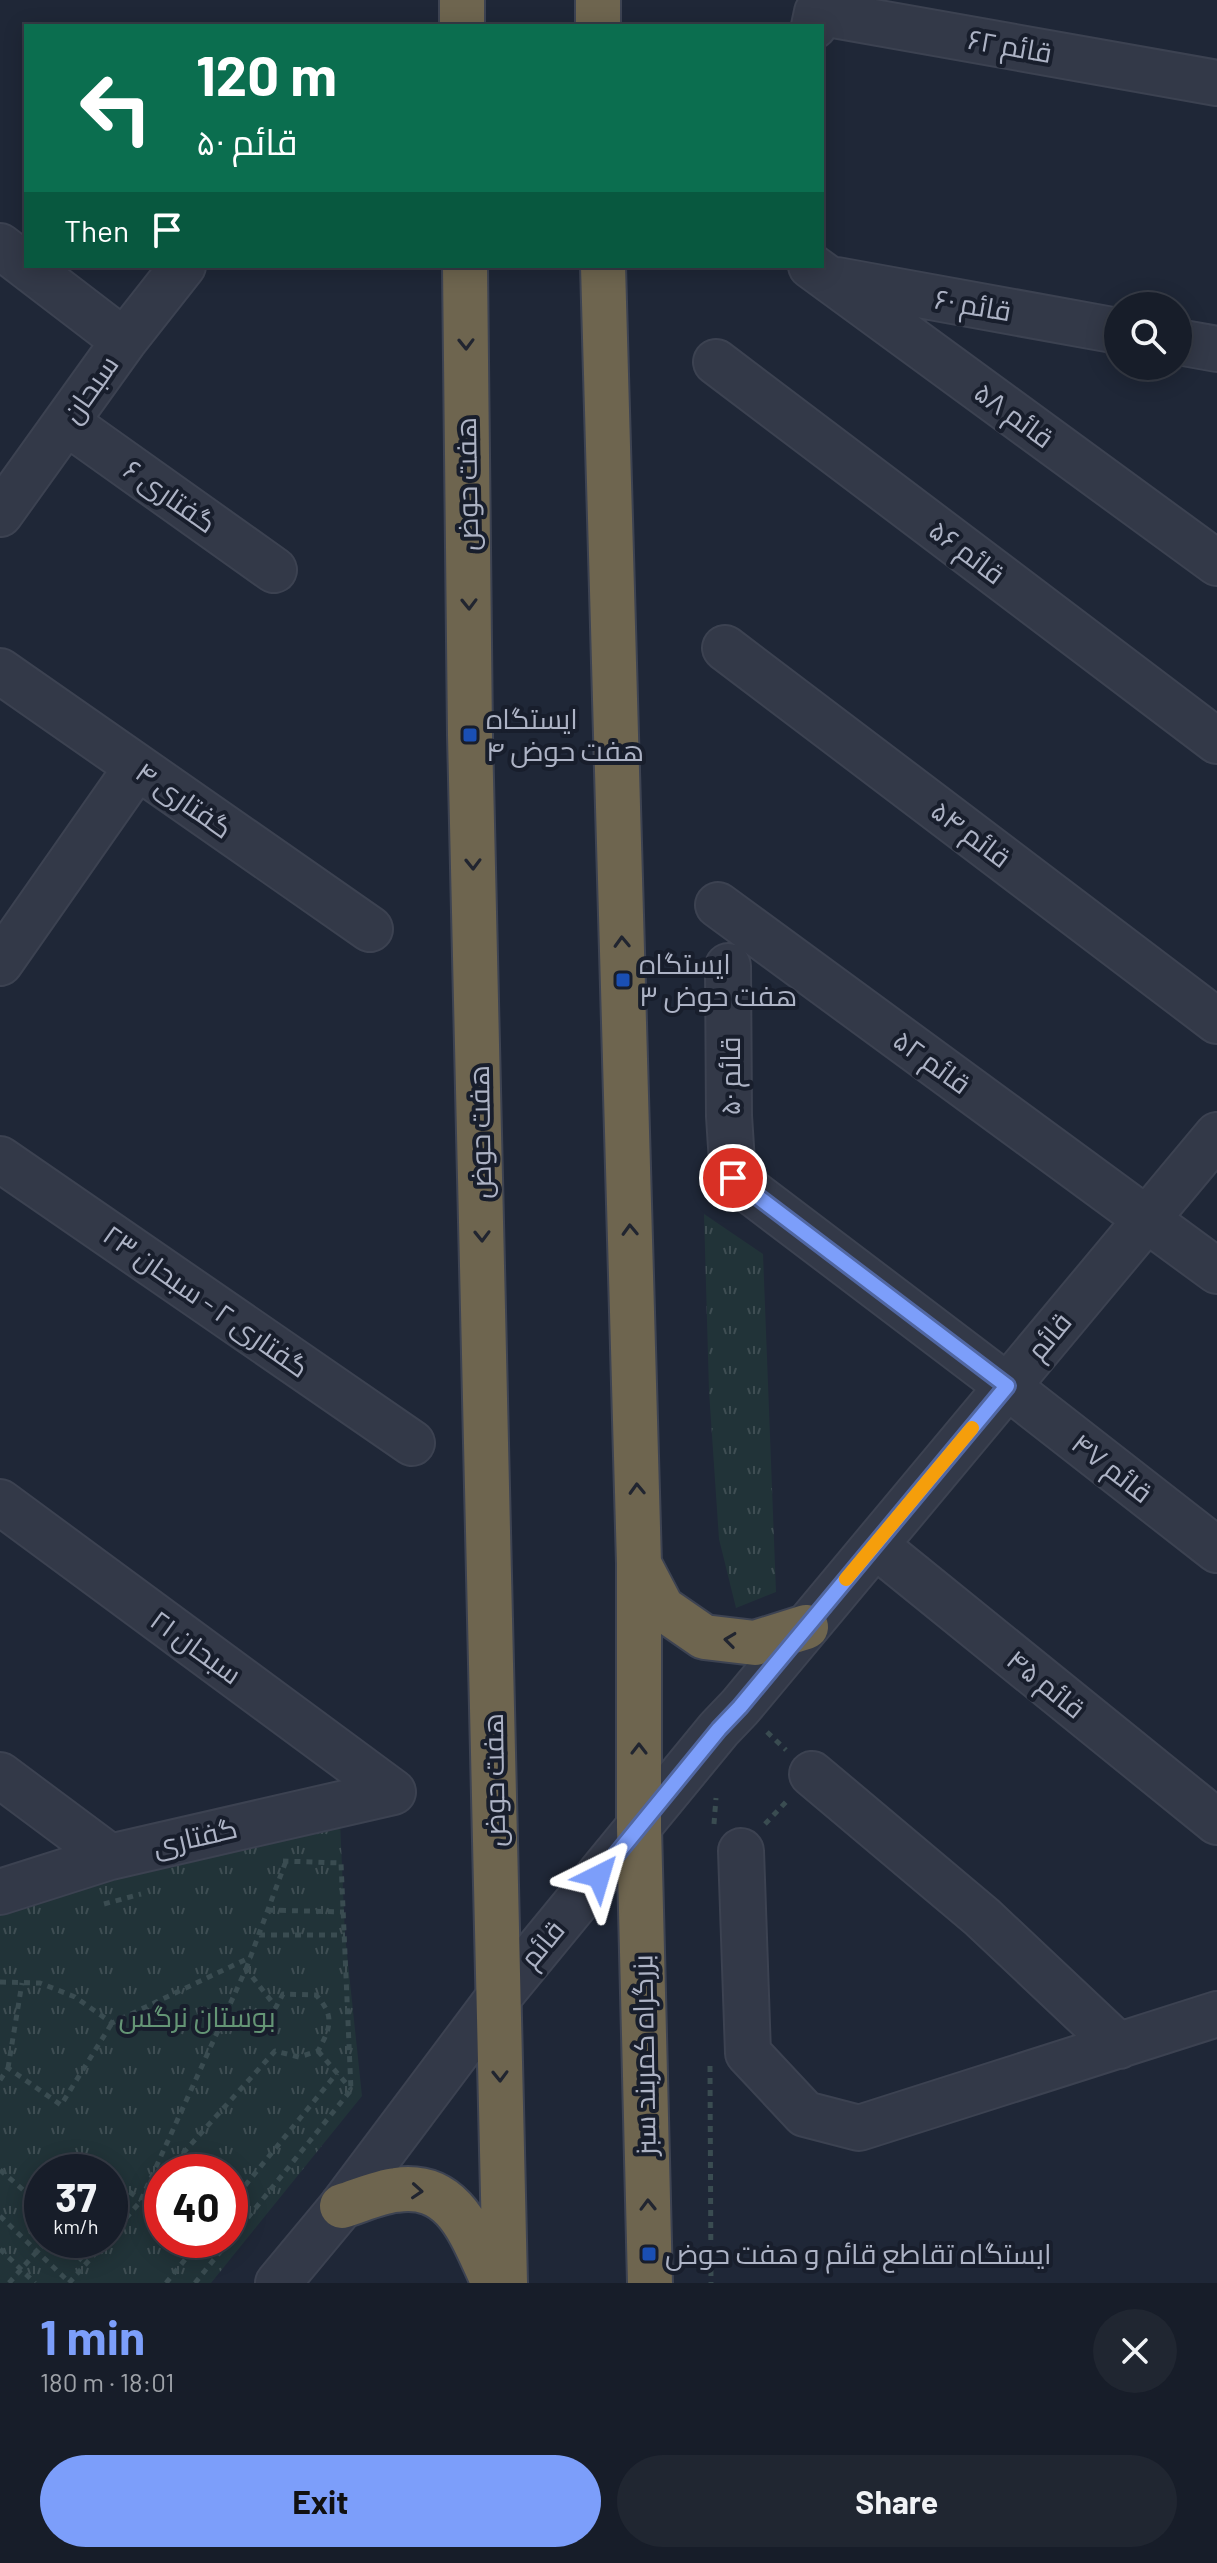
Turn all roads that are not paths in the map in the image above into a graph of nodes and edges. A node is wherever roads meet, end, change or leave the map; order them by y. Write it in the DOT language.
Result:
graph roads {
  1 [pos="462,0"];
  2 [pos="598,0"];
  3 [pos="462,24"];
  4 [pos="598,24"];
  5 [pos="814,24"];
  6 [pos="1217,83"];
  7 [pos="0,246"];
  8 [pos="24,264"];
  9 [pos="29,268"];
  10 [pos="181,268"];
  11 [pos="465,268"];
  12 [pos="603,268"];
  13 [pos="820,272"];
  14 [pos="1104,328"];
  15 [pos="124,341"];
  16 [pos="1192,345"];
  17 [pos="1217,349"];
  18 [pos="716,362"];
  19 [pos="66,422"];
  20 [pos="13,469"];
  21 [pos="0,514"];
  22 [pos="1217,563"];
  23 [pos="274,570"];
  24 [pos="725,648"];
  25 [pos="0,671"];
  26 [pos="1217,741"];
  27 [pos="137,767"];
  28 [pos="718,905"];
  29 [pos="370,929"];
  30 [pos="7,939"];
  31 [pos="728,966"];
  32 [pos="1217,1021"];
  33 [pos="1217,1135"];
  34 [pos="0,1159"];
  35 [pos="1146,1220"];
  36 [pos="1217,1271"];
  37 [pos="1007,1386"];
  38 [pos="412,1443"];
  39 [pos="0,1502"];
  40 [pos="875,1545"];
  41 [pos="1217,1550"];
  42 [pos="639,1564"];
  43 [pos="806,1627"];
  44 [pos="812,1774"];
  45 [pos="0,1775"];
  46 [pos="393,1792"];
  47 [pos="1217,1822"];
  48 [pos="639,1827"];
  49 [pos="741,1851"];
  50 [pos="110,1857"];
  51 [pos="0,1892"];
  52 [pos="498,1998"];
  53 [pos="1217,2014"];
  54 [pos="1119,2046"];
  55 [pos="342,2206"];
  56 [pos="278,2283"];
  57 [pos="494,2283"];
  58 [pos="505,2283"];
  59 [pos="650,2283"];
  1 -- 3 [label="highway"];
  2 -- 4 [label="highway"];
  5 -- 6 [label="street, قائم ۶۲"];
  7 -- 8 [label="street"];
  9 -- 15 [label="street"];
  10 -- 15 [label="street, سبحان"];
  11 -- 52 [label="highway, هفت حوض, one-way"];
  42 -- 12 [label="highway, one-way"];
  13 -- 14 [label="street, قائم ۶۰"];
  13 -- 22 [label="street, قائم ۵۸"];
  15 -- 19 [label="street, سبحان"];
  16 -- 17 [label="street"];
  18 -- 26 [label="street, قائم ۵۶"];
  19 -- 20 [label="street, سبحان"];
  19 -- 23 [label="street, گفتاری ۶"];
  20 -- 21 [label="street, سبحان"];
  24 -- 32 [label="street, قائم ۵۴"];
  25 -- 27 [label="street, گفتاری ۴"];
  27 -- 29 [label="street, گفتاری ۴"];
  27 -- 30 [label="street"];
  28 -- 35 [label="street, قائم ۵۲"];
  31 -- 37 [label="street, قائم ۵۰"];
  33 -- 35 [label="street, قائم"];
  34 -- 38 [label="street, گفتاری ۲ - سبحان ۲۳"];
  35 -- 36 [label="street, قائم ۵۲"];
  35 -- 37 [label="street, قائم"];
  37 -- 40 [label="street, قائم"];
  37 -- 41 [label="street, قائم ۴۷"];
  39 -- 46 [label="street, سبحان ۲۱"];
  40 -- 43 [label="street, قائم"];
  40 -- 47 [label="street, قائم ۴۵"];
  43 -- 42 [label="highway, one-way"];
  48 -- 42 [label="highway, one-way"];
  43 -- 48 [label="street, قائم"];
  44 -- 54 [label="street"];
  45 -- 50 [label="street"];
  46 -- 50 [label="street, گفتاری"];
  48 -- 52 [label="street, قائم"];
  59 -- 48 [label="highway, بزرگراه کمربند سبز, one-way"];
  49 -- 54 [label="street"];
  50 -- 51 [label="street, گفتاری"];
  52 -- 55 [label="street, قائم"];
  52 -- 58 [label="highway, one-way"];
  53 -- 54 [label="street"];
  55 -- 56 [label="street, قائم"];
  55 -- 57 [label="highway, one-way"];
}
